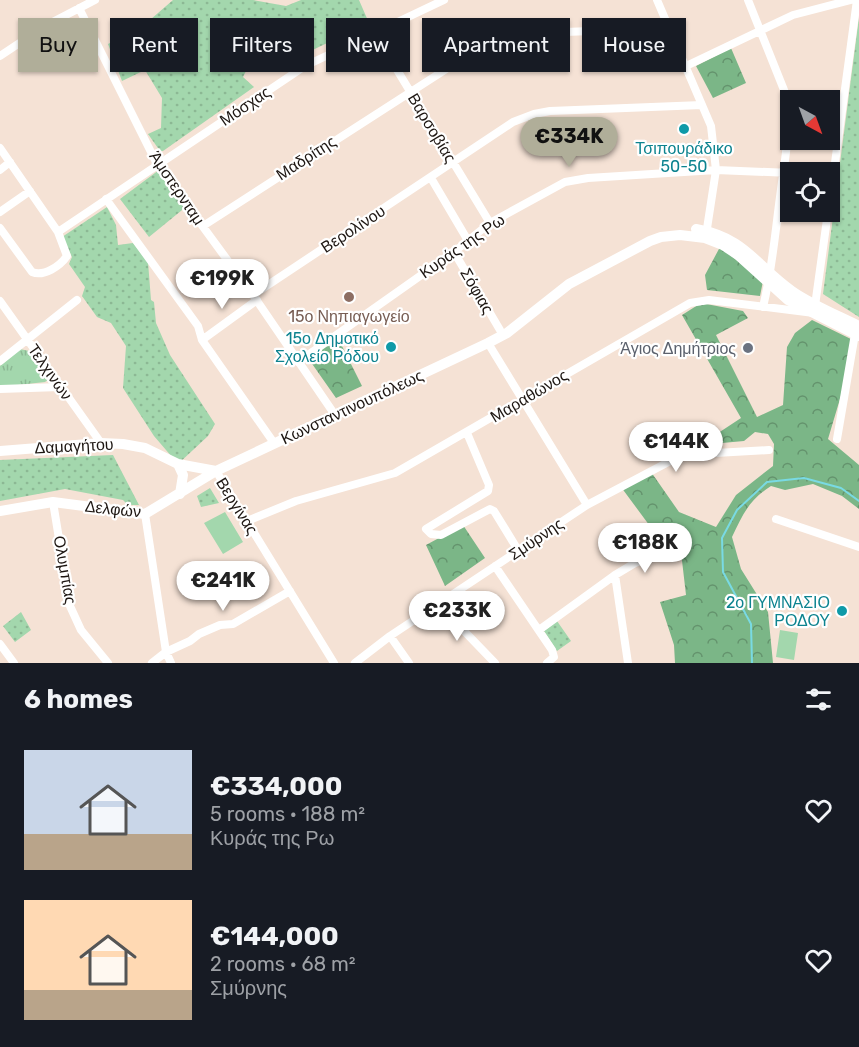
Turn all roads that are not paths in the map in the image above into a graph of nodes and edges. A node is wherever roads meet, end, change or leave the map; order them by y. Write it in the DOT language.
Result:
graph roads {
  1 [pos="95,0"];
  2 [pos="444,0"];
  3 [pos="657,0"];
  4 [pos="748,0"];
  5 [pos="851,0"];
  6 [pos="857,0"];
  7 [pos="79,8"];
  8 [pos="405,18"];
  9 [pos="664,18"];
  10 [pos="759,30"];
  11 [pos="582,31"];
  12 [pos="0,56"];
  13 [pos="326,56"];
  14 [pos="686,67"];
  15 [pos="398,72"];
  16 [pos="686,72"];
  17 [pos="410,91"];
  18 [pos="702,105"];
  19 [pos="0,148"];
  20 [pos="10,162"];
  21 [pos="787,162"];
  22 [pos="833,162"];
  23 [pos="453,163"];
  24 [pos="157,164"];
  25 [pos="0,170"];
  26 [pos="716,170"];
  27 [pos="780,173"];
  28 [pos="431,178"];
  29 [pos="30,191"];
  30 [pos="106,199"];
  31 [pos="0,212"];
  32 [pos="780,216"];
  33 [pos="826,222"];
  34 [pos="490,223"];
  35 [pos="203,226"];
  36 [pos="0,228"];
  37 [pos="58,232"];
  38 [pos="706,235"];
  39 [pos="467,239"];
  40 [pos="454,252"];
  41 [pos="770,278"];
  42 [pos="255,298"];
  43 [pos="77,300"];
  44 [pos="0,301"];
  45 [pos="810,306"];
  46 [pos="763,307"];
  47 [pos="500,330"];
  48 [pos="858,332"];
  49 [pos="27,338"];
  50 [pos="202,340"];
  51 [pos="488,343"];
  52 [pos="0,361"];
  53 [pos="298,362"];
  54 [pos="60,387"];
  55 [pos="0,389"];
  56 [pos="522,400"];
  57 [pos="335,415"];
  58 [pos="467,433"];
  59 [pos="837,439"];
  60 [pos="274,443"];
  61 [pos="101,444"];
  62 [pos="769,450"];
  63 [pos="0,451"];
  64 [pos="178,465"];
  65 [pos="216,471"];
  66 [pos="180,494"];
  67 [pos="52,502"];
  68 [pos="586,505"];
  69 [pos="0,511"];
  70 [pos="146,514"];
  71 [pos="776,519"];
  72 [pos="247,521"];
  73 [pos="859,547"];
  74 [pos="518,550"];
  75 [pos="667,554"];
  76 [pos="495,566"];
  77 [pos="615,574"];
  78 [pos="290,591"];
  79 [pos="438,604"];
  80 [pos="539,630"];
  81 [pos="390,636"];
  82 [pos="0,644"];
  83 [pos="166,652"];
  84 [pos="551,660"];
  85 [pos="14,663"];
  86 [pos="108,663"];
  87 [pos="152,663"];
  88 [pos="171,663"];
  89 [pos="334,663"];
  90 [pos="355,663"];
  91 [pos="409,663"];
  92 [pos="495,663"];
  93 [pos="628,663"];
  1 -- 7 [label="street"];
  2 -- 8 [label="street, Μόσχας"];
  3 -- 9 [label="street"];
  4 -- 10 [label="street"];
  5 -- 10 [label="street"];
  6 -- 22 [label="street"];
  7 -- 12 [label="street"];
  7 -- 24 [label="street, Άμστερνταμ"];
  10 -- 14 [label="street"];
  10 -- 21 [label="street"];
  11 -- 17 [label="street, Μαδρίτης"];
  13 -- 24 [label="street, Μόσχας"];
  15 -- 17 [label="street, Βαρσοβίας"];
  16 -- 18 [label="street"];
  17 -- 23 [label="street, Βαρσοβίας"];
  17 -- 35 [label="street, Μαδρίτης"];
  18 -- 23 [label="street, Βερολίνου"];
  18 -- 26 [label="street"];
  19 -- 20 [label="street"];
  20 -- 25 [label="street"];
  20 -- 29 [label="street"];
  23 -- 28 [label="street, Βερολίνου"];
  23 -- 34 [label="street, Βαρσοβίας"];
  24 -- 30 [label="street, Μόσχας"];
  24 -- 35 [label="street, Άμστερνταμ"];
  26 -- 27 [label="street, Κυράς της Ρω"];
  26 -- 34 [label="street, Κυράς της Ρω"];
  26 -- 38 [label="street"];
  28 -- 39 [label="street"];
  28 -- 42 [label="street, Βερολίνου"];
  29 -- 31 [label="street"];
  29 -- 37 [label="street"];
  30 -- 37 [label="street, Μόσχας"];
  30 -- 50 [label="street"];
  32 -- 41 [label="street"];
  33 -- 45 [label="street"];
  34 -- 39 [label="street, Κυράς της Ρω"];
  35 -- 42 [label="street, Άμστερνταμ"];
  36 -- 37 [label="street"];
  38 -- 41 [label="main road, Κωνσταντινουπόλεως"];
  38 -- 47 [label="main road, Κωνσταντινουπόλεως"];
  38 -- 51 [label="main road, Κωνσταντινουπόλεως"];
  39 -- 40 [label="street, Κυράς της Ρω"];
  40 -- 47 [label="street, Σόφιας"];
  40 -- 53 [label="street, Κυράς της Ρω"];
  41 -- 45 [label="main road, Κωνσταντινουπόλεως"];
  41 -- 46 [label="street"];
  42 -- 50 [label="street, Βερολίνου"];
  42 -- 53 [label="street, Άμστερνταμ"];
  43 -- 49 [label="street"];
  44 -- 49 [label="street, Τελχινών"];
  45 -- 46 [label="street, Μαραθώνος"];
  45 -- 48 [label="main road, Κωνσταντινουπόλεως"];
  46 -- 56 [label="street, Μαραθώνος"];
  47 -- 51 [label="main road, Κωνσταντινουπόλεως"];
  48 -- 59 [label="street"];
  49 -- 52 [label="street"];
  49 -- 54 [label="street, Τελχινών"];
  50 -- 60 [label="street"];
  51 -- 56 [label="street"];
  51 -- 57 [label="main road, Κωνσταντινουπόλεως"];
  53 -- 57 [label="street, Άμστερνταμ"];
  54 -- 55 [label="street"];
  54 -- 61 [label="street, Τελχινών"];
  56 -- 58 [label="street, Μαραθώνος"];
  56 -- 68 [label="street"];
  57 -- 60 [label="main road, Κωνσταντινουπόλεως"];
  58 -- 72 [label="street, Μαραθώνος"];
  58 -- 74 [label="street"];
  60 -- 65 [label="main road, Κωνσταντινουπόλεως"];
  61 -- 63 [label="main road, Δαμαγήτου"];
  61 -- 64 [label="main road, Δαμαγήτου"];
  62 -- 68 [label="street, Σμύρνης"];
  64 -- 65 [label="main road, Δαμαγήτου"];
  64 -- 66 [label="main road"];
  65 -- 66 [label="main road, Δελφών"];
  65 -- 72 [label="street, Βεργίνας"];
  66 -- 70 [label="main road, Δελφών"];
  67 -- 69 [label="main road, Δελφών"];
  67 -- 70 [label="main road, Δελφών"];
  67 -- 86 [label="street, Ολυμπίας"];
  68 -- 74 [label="street, Σμύρνης"];
  70 -- 83 [label="street"];
  71 -- 73 [label="street"];
  72 -- 78 [label="street, Βεργίνας"];
  74 -- 76 [label="street, Σμύρνης"];
  75 -- 77 [label="street"];
  76 -- 79 [label="street, Σμύρνης"];
  76 -- 80 [label="street"];
  77 -- 80 [label="street"];
  77 -- 93 [label="street"];
  78 -- 83 [label="street"];
  78 -- 89 [label="street, Βεργίνας"];
  79 -- 81 [label="street, Σμύρνης"];
  79 -- 92 [label="street"];
  80 -- 84 [label="street"];
  81 -- 90 [label="street, Σμύρνης"];
  81 -- 91 [label="street"];
  82 -- 85 [label="street"];
  83 -- 87 [label="street"];
  83 -- 88 [label="street"];
}
